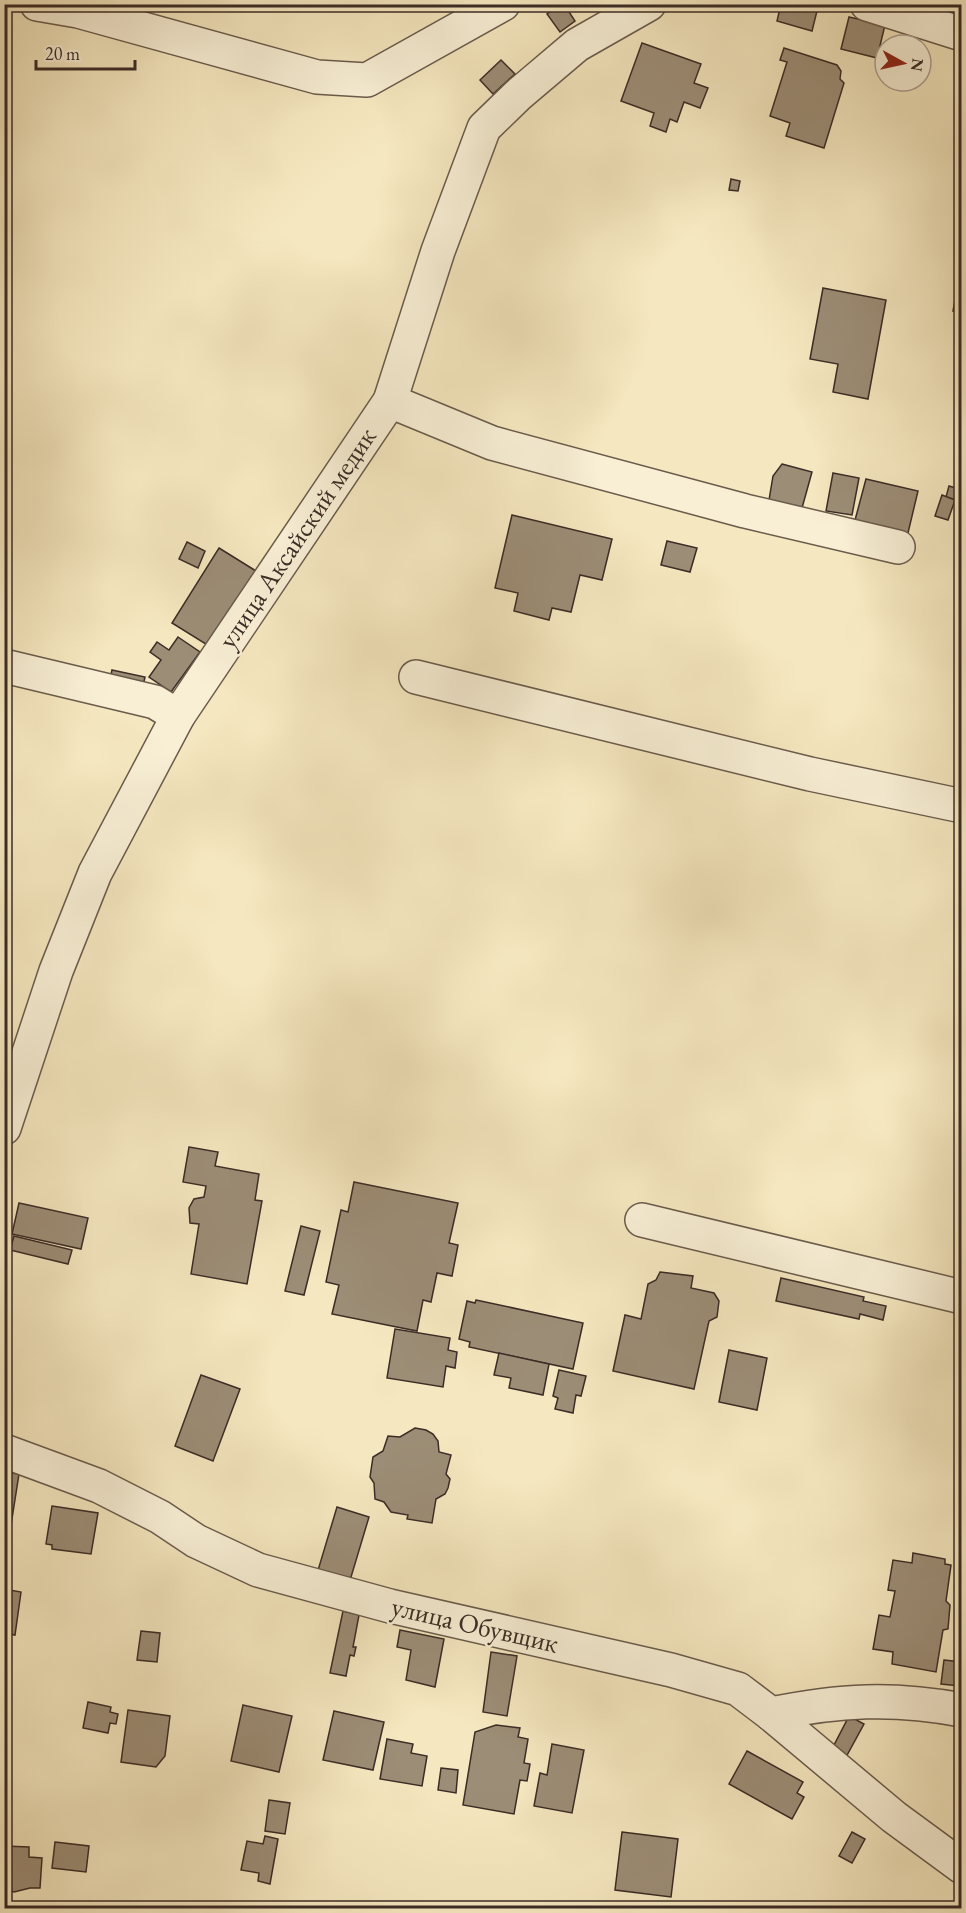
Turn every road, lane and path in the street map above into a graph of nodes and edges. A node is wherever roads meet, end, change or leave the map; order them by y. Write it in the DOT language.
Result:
graph roads {
  1 [pos="37,4"];
  2 [pos="503,4"];
  3 [pos="867,4"];
  4 [pos="635,8"];
  5 [pos="962,34"];
  6 [pos="390,401"];
  7 [pos="898,547"];
  8 [pos="4,666"];
  9 [pos="416,677"];
  10 [pos="178,716"];
  11 [pos="962,806"];
  12 [pos="4,1128"];
  13 [pos="642,1220"];
  14 [pos="962,1297"];
  15 [pos="4,1451"];
  16 [pos="962,1710"];
  17 [pos="771,1714"];
  18 [pos="962,1867"];
  1 -- 2 [label="street"];
  3 -- 5 [label="street"];
  4 -- 6 [label="street, улица Аксайский медик"];
  6 -- 7 [label="street"];
  6 -- 10 [label="street, улица Аксайский медик"];
  8 -- 10 [label="street"];
  9 -- 11 [label="street"];
  10 -- 12 [label="street, улица Аксайский медик"];
  13 -- 14 [label="street"];
  15 -- 17 [label="street, улица Обувщик"];
  16 -- 17 [label="street"];
  17 -- 18 [label="street, улица Обувщик"];
}
